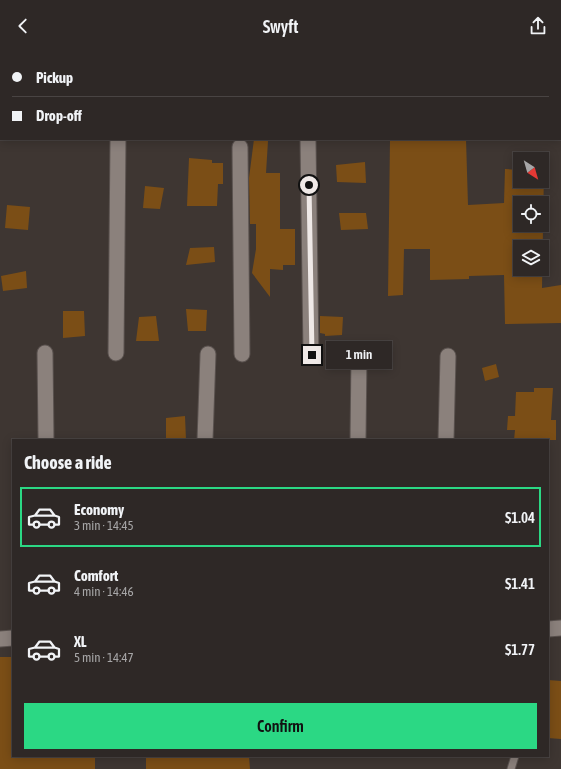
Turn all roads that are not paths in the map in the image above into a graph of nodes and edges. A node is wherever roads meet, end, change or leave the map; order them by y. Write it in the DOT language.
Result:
graph roads {
  1 [pos="118,140"];
  2 [pos="308,140"];
  3 [pos="240,147"];
  4 [pos="45,353"];
  5 [pos="116,354"];
  6 [pos="208,354"];
  7 [pos="242,354"];
  8 [pos="312,355"];
  9 [pos="359,355"];
  10 [pos="448,356"];
  11 [pos="46,439"];
  12 [pos="205,439"];
  13 [pos="358,439"];
  14 [pos="446,439"];
  15 [pos="561,628"];
  16 [pos="549,629"];
  17 [pos="12,638"];
  18 [pos="0,639"];
  19 [pos="516,757"];
  20 [pos="511,769"];
  1 -- 5 [label="street"];
  2 -- 8 [label="street"];
  3 -- 7 [label="street"];
  4 -- 11 [label="street"];
  6 -- 12 [label="street"];
  9 -- 13 [label="street"];
  10 -- 14 [label="street"];
  15 -- 16 [label="street"];
  17 -- 18 [label="street"];
  19 -- 20 [label="lane"];
}
